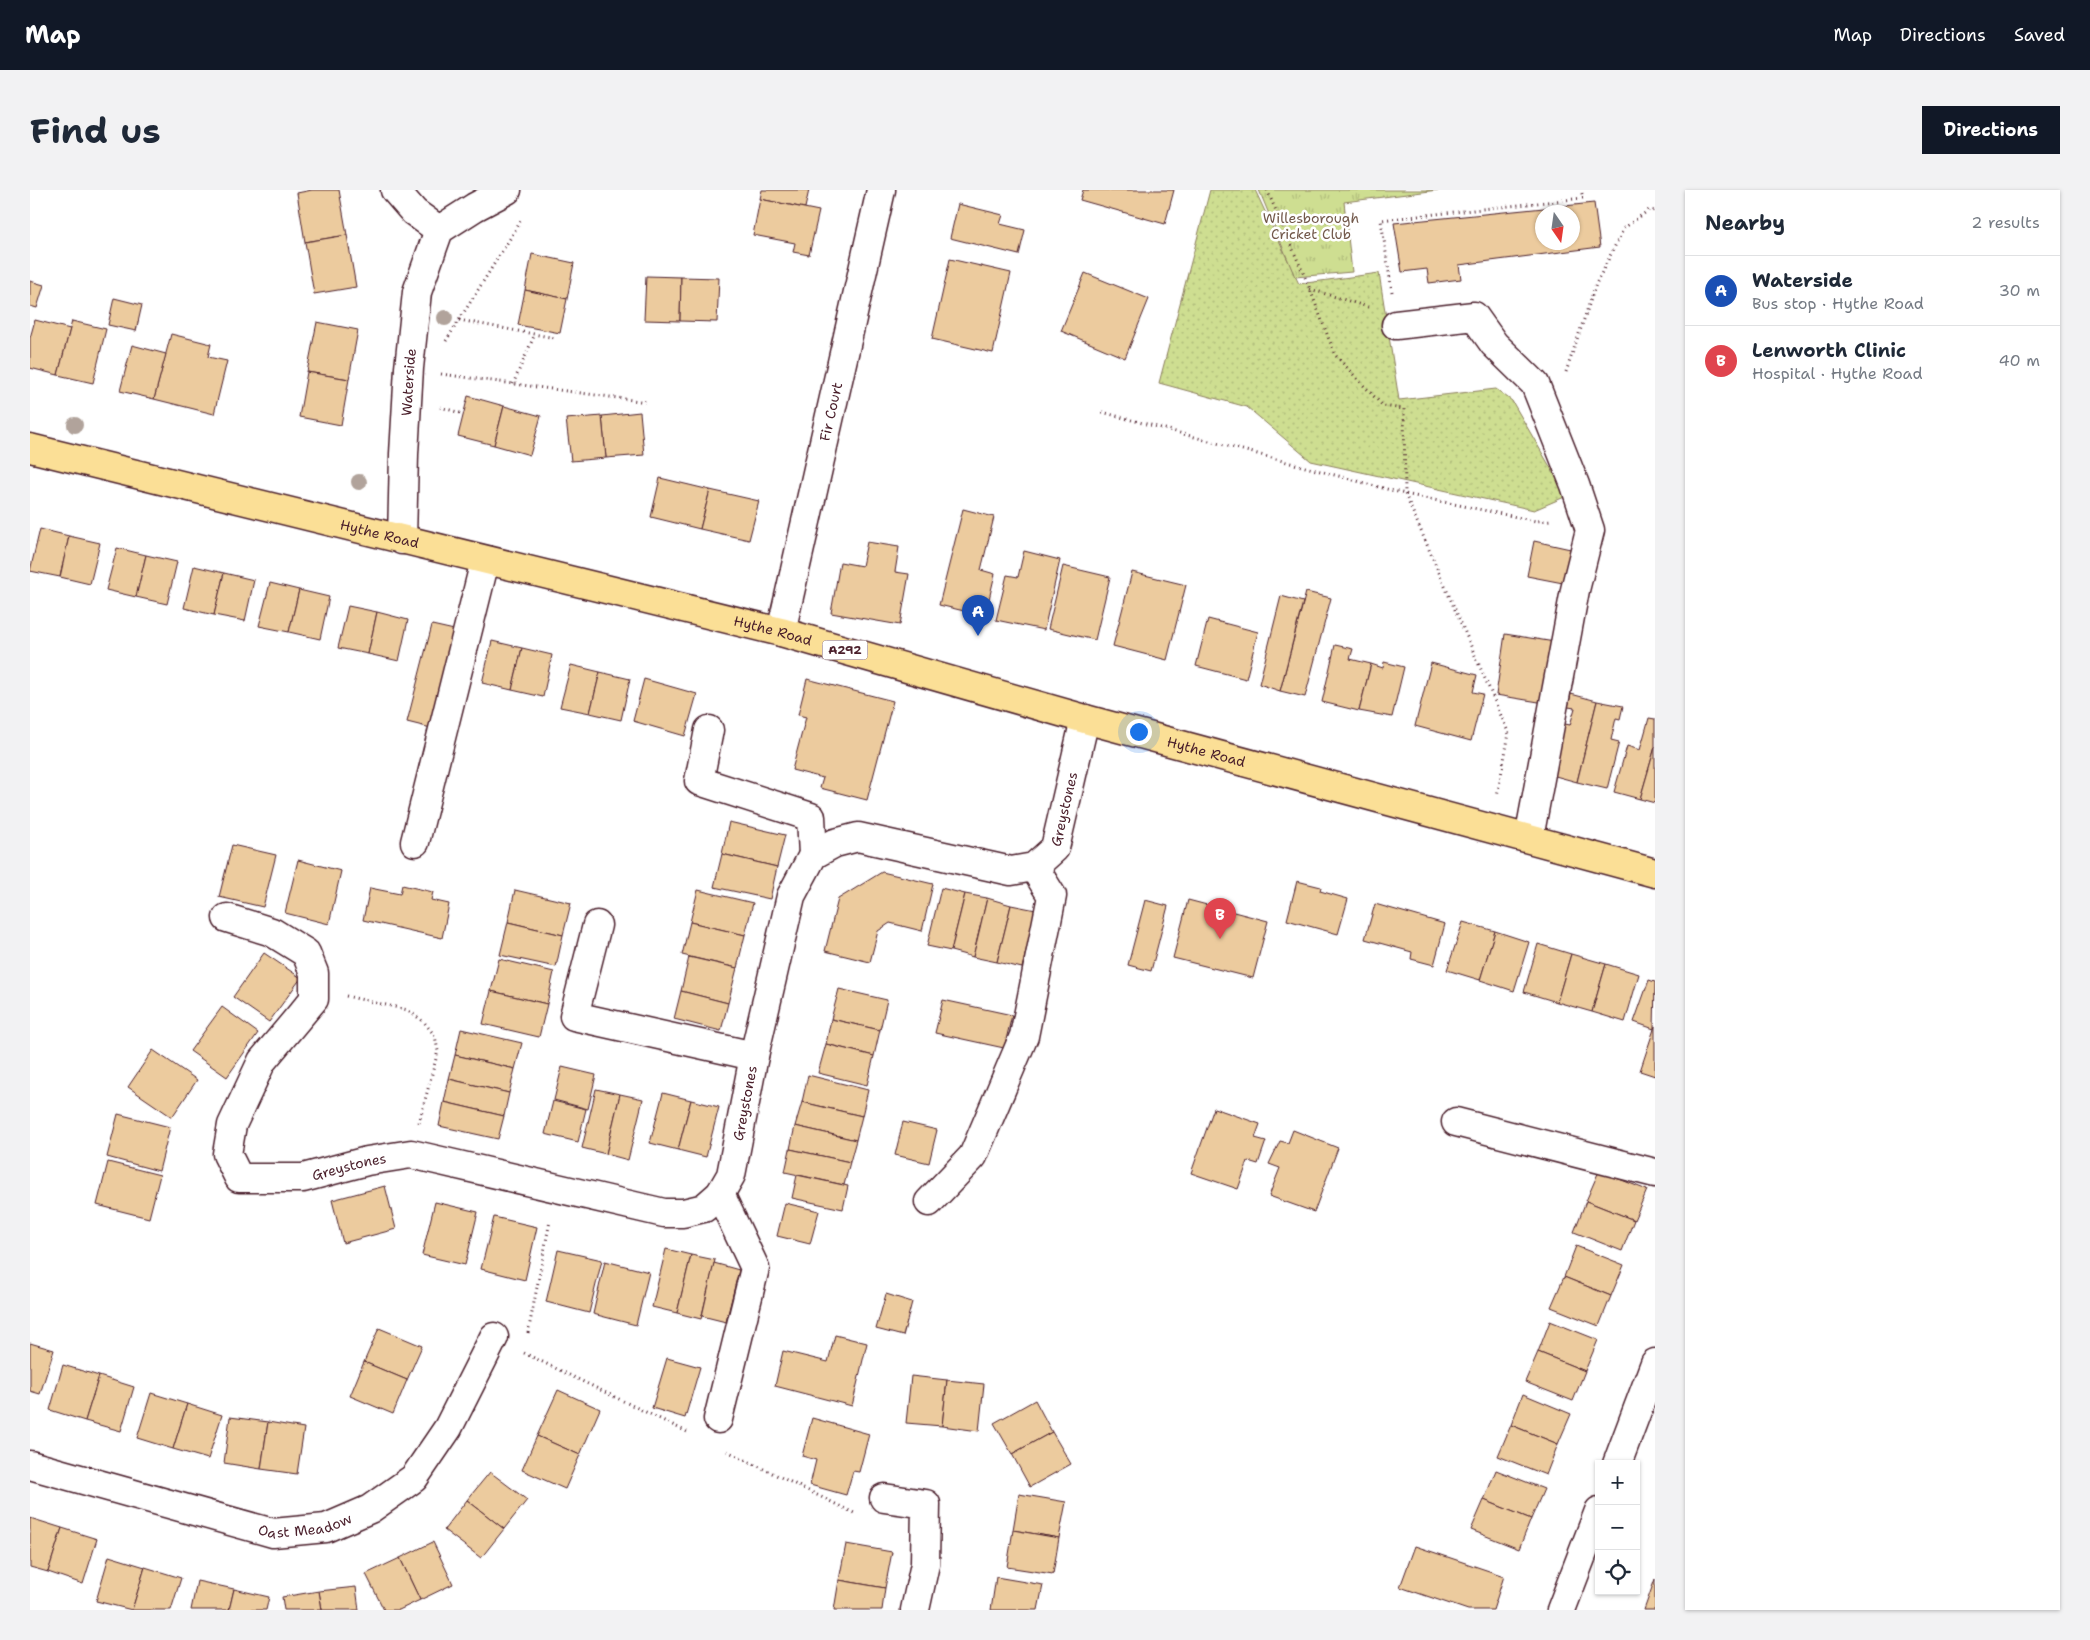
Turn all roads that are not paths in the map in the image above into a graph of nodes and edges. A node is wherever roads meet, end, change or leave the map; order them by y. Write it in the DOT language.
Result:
graph roads {
  1 [pos="395,190"];
  2 [pos="507,190"];
  3 [pos="881,190"];
  4 [pos="439,230"];
  5 [pos="1396,325"];
  6 [pos="30,448"];
  7 [pos="402,540"];
  8 [pos="485,561"];
  9 [pos="781,632"];
  10 [pos="1086,719"];
  11 [pos="708,730"];
  12 [pos="1529,838"];
  13 [pos="415,842"];
  14 [pos="813,855"];
  15 [pos="1034,867"];
  16 [pos="1655,873"];
  17 [pos="227,918"];
  18 [pos="597,925"];
  19 [pos="754,1056"];
  20 [pos="1456,1122"];
  21 [pos="1655,1173"];
  22 [pos="720,1194"];
  23 [pos="929,1202"];
  24 [pos="494,1337"];
  25 [pos="1655,1363"];
  26 [pos="718,1419"];
  27 [pos="1619,1460"];
  28 [pos="30,1466"];
  29 [pos="884,1498"];
  30 [pos="1595,1521"];
  31 [pos="915,1610"];
  32 [pos="1561,1610"];
  1 -- 4 [label="street"];
  2 -- 4 [label="street"];
  3 -- 9 [label="street, Fir Court"];
  4 -- 7 [label="street, Waterside"];
  5 -- 12 [label="street"];
  6 -- 7 [label="main road, Hythe Road / A292"];
  7 -- 8 [label="main road, Hythe Road / A292"];
  8 -- 9 [label="main road, Hythe Road / A292"];
  8 -- 13 [label="street"];
  9 -- 10 [label="main road, Hythe Road / A292"];
  10 -- 12 [label="main road, Hythe Road / A292"];
  10 -- 15 [label="street, Greystones"];
  11 -- 14 [label="street"];
  12 -- 16 [label="main road, Hythe Road / A292"];
  14 -- 15 [label="street"];
  14 -- 19 [label="street, Greystones"];
  15 -- 23 [label="street"];
  17 -- 22 [label="street, Greystones"];
  18 -- 19 [label="street"];
  19 -- 22 [label="street, Greystones"];
  20 -- 21 [label="street"];
  22 -- 26 [label="street"];
  24 -- 28 [label="street, Oast Meadow"];
  25 -- 27 [label="street"];
  29 -- 31 [label="street"];
  30 -- 32 [label="street"];
}
